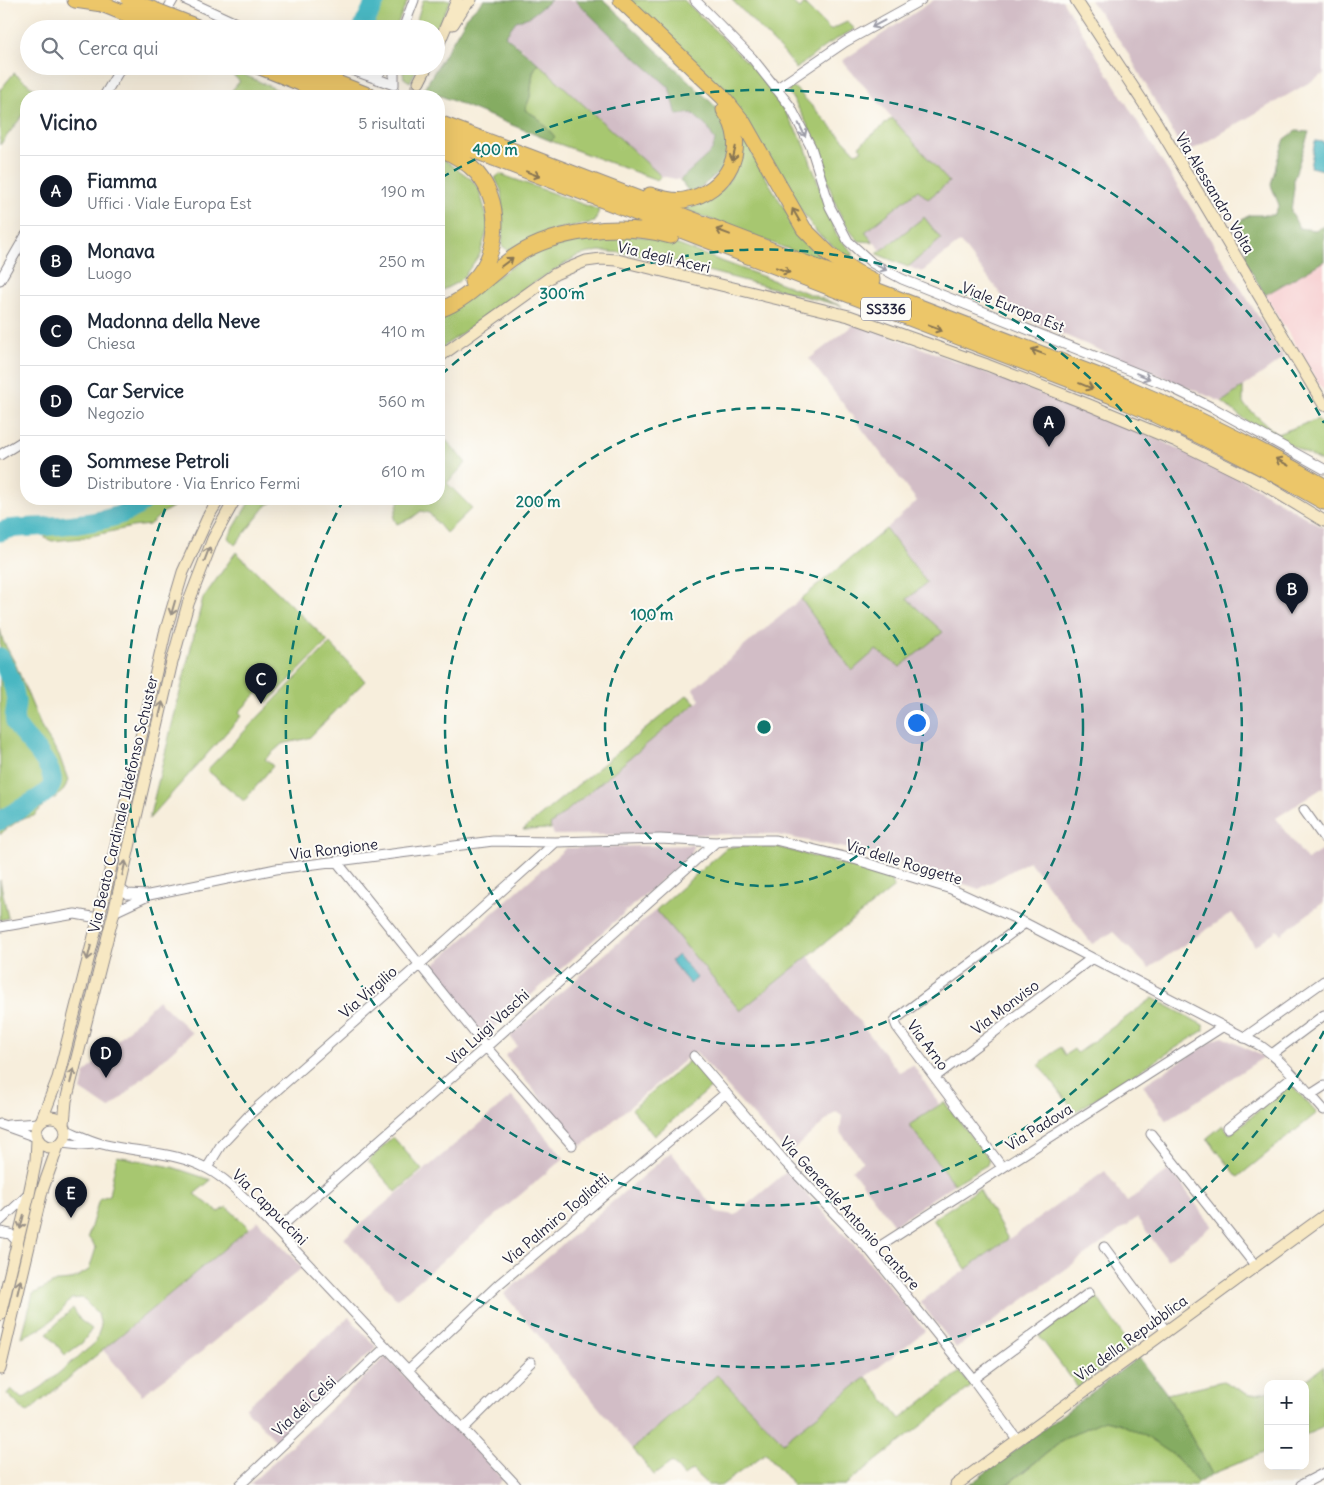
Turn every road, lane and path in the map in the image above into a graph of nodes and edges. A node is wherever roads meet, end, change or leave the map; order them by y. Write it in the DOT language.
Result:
graph roads {
  1 [pos="75,0"];
  2 [pos="129,0"];
  3 [pos="186,0"];
  4 [pos="414,0"];
  5 [pos="457,0"];
  6 [pos="471,0"];
  7 [pos="609,0"];
  8 [pos="621,0"];
  9 [pos="695,0"];
  10 [pos="921,0"];
  11 [pos="1076,0"];
  12 [pos="97,2"];
  13 [pos="142,20"];
  14 [pos="179,20"];
  15 [pos="229,20"];
  16 [pos="406,20"];
  17 [pos="445,30"];
  18 [pos="445,36"];
  19 [pos="117,75"];
  20 [pos="280,75"];
  21 [pos="317,75"];
  22 [pos="366,75"];
  23 [pos="378,75"];
  24 [pos="394,75"];
  25 [pos="423,75"];
  26 [pos="375,78"];
  27 [pos="419,82"];
  28 [pos="311,88"];
  29 [pos="776,89"];
  30 [pos="108,90"];
  31 [pos="316,90"];
  32 [pos="316,90"];
  33 [pos="355,90"];
  34 [pos="445,125"];
  35 [pos="445,139"];
  36 [pos="445,151"];
  37 [pos="530,157"];
  38 [pos="20,245"];
  39 [pos="762,262"];
  40 [pos="0,280"];
  41 [pos="445,300"];
  42 [pos="445,307"];
  43 [pos="950,319"];
  44 [pos="445,353"];
  45 [pos="1324,405"];
  46 [pos="20,443"];
  47 [pos="0,455"];
  48 [pos="1324,469"];
  49 [pos="1324,486"];
  50 [pos="1324,502"];
  51 [pos="215,505"];
  52 [pos="232,505"];
  53 [pos="1324,521"];
  54 [pos="1304,810"];
  55 [pos="1324,838"];
  56 [pos="524,842"];
  57 [pos="556,842"];
  58 [pos="716,842"];
  59 [pos="338,862"];
  60 [pos="119,888"];
  61 [pos="149,896"];
  62 [pos="114,912"];
  63 [pos="98,918"];
  64 [pos="1025,923"];
  65 [pos="0,927"];
  66 [pos="1092,958"];
  67 [pos="420,966"];
  68 [pos="1324,981"];
  69 [pos="1324,1015"];
  70 [pos="1222,1027"];
  71 [pos="1244,1038"];
  72 [pos="486,1047"];
  73 [pos="1272,1054"];
  74 [pos="694,1056"];
  75 [pos="1293,1076"];
  76 [pos="935,1077"];
  77 [pos="1324,1086"];
  78 [pos="726,1093"];
  79 [pos="1310,1094"];
  80 [pos="1324,1110"];
  81 [pos="41,1121"];
  82 [pos="3,1125"];
  83 [pos="65,1127"];
  84 [pos="1228,1128"];
  85 [pos="1151,1134"];
  86 [pos="37,1138"];
  87 [pos="60,1144"];
  88 [pos="102,1144"];
  89 [pos="572,1145"];
  90 [pos="1002,1167"];
  91 [pos="207,1168"];
  92 [pos="29,1194"];
  93 [pos="1324,1216"];
  94 [pos="0,1221"];
  95 [pos="277,1230"];
  96 [pos="0,1232"];
  97 [pos="17,1242"];
  98 [pos="1104,1247"];
  99 [pos="870,1252"];
  100 [pos="1255,1265"];
  101 [pos="1089,1293"];
  102 [pos="0,1315"];
  103 [pos="1166,1331"];
  104 [pos="386,1347"];
  105 [pos="532,1362"];
  106 [pos="0,1369"];
  107 [pos="408,1370"];
  108 [pos="972,1379"];
  109 [pos="463,1429"];
  110 [pos="1017,1439"];
  111 [pos="1324,1474"];
  112 [pos="240,1485"];
  113 [pos="516,1485"];
  114 [pos="956,1485"];
  115 [pos="1300,1485"];
  1 -- 12 [label="highway"];
  2 -- 14 [label="highway, bridge"];
  3 -- 15 [label="street"];
  4 -- 16 [label="street"];
  5 -- 17 [label="street"];
  6 -- 18 [label="street"];
  7 -- 37 [label="highway, one-way"];
  43 -- 8 [label="highway, one-way"];
  9 -- 29 [label="street, Viale Europa Est"];
  10 -- 29 [label="street, one-way"];
  11 -- 45 [label="street, Via Alessandro Volta"];
  12 -- 13 [label="highway, bridge"];
  19 -- 30 [label="street"];
  20 -- 28 [label="highway"];
  21 -- 33 [label="highway"];
  22 -- 26 [label="street"];
  23 -- 26 [label="street"];
  24 -- 26 [label="street"];
  25 -- 27 [label="street"];
  28 -- 31 [label="highway"];
  28 -- 32 [label="highway"];
  29 -- 48 [label="street, Viale Europa Est, one-way"];
  34 -- 37 [label="highway, SS336"];
  35 -- 39 [label="highway, SS336, one-way"];
  36 -- 41 [label="highway"];
  43 -- 37 [label="highway, SS336, one-way"];
  38 -- 40 [label="street"];
  42 -- 39 [label="highway, one-way"];
  39 -- 50 [label="highway, SS336, one-way"];
  49 -- 43 [label="highway, SS336, one-way"];
  44 -- 53 [label="street, Via degli Aceri"];
  46 -- 47 [label="street"];
  51 -- 63 [label="street, Via Beato Cardinale Ildefonso Schuster, one-way"];
  60 -- 52 [label="street, Via Beato Cardinale Ildefonso Schuster, one-way"];
  54 -- 55 [label="street"];
  56 -- 57 [label="street, Via delle Roggette"];
  56 -- 59 [label="street, Via Rongione"];
  57 -- 58 [label="street, Via delle Roggette"];
  57 -- 67 [label="street, Via Virgilio"];
  58 -- 64 [label="street, Via delle Roggette"];
  58 -- 72 [label="street, Via Luigi Vaschi"];
  59 -- 61 [label="street, Via Rongione"];
  59 -- 67 [label="street"];
  60 -- 61 [label="street, Via Rongione"];
  60 -- 62 [label="street, Via Beato Cardinale Ildefonso Schuster"];
  61 -- 62 [label="street, Via Rongione"];
  83 -- 62 [label="street, Via Beato Cardinale Ildefonso Schuster, one-way"];
  63 -- 65 [label="street"];
  63 -- 81 [label="street, Via Beato Cardinale Ildefonso Schuster, one-way"];
  64 -- 66 [label="street, Via delle Roggette"];
  64 -- 76 [label="street, Via Arno"];
  66 -- 70 [label="street, Via delle Roggette"];
  66 -- 76 [label="street, Via Monviso"];
  67 -- 72 [label="street"];
  67 -- 91 [label="street, Via Virgilio"];
  68 -- 71 [label="street"];
  69 -- 73 [label="street"];
  70 -- 71 [label="street, Via delle Roggette"];
  70 -- 90 [label="street, Via Padova"];
  71 -- 73 [label="street, Via delle Roggette"];
  72 -- 89 [label="street"];
  72 -- 95 [label="street, Via Luigi Vaschi"];
  73 -- 75 [label="street, Via delle Roggette"];
  74 -- 78 [label="street, Via Generale Antonio Cantore"];
  75 -- 79 [label="street, Via delle Roggette"];
  75 -- 84 [label="street"];
  76 -- 90 [label="street, Via Arno"];
  77 -- 79 [label="street"];
  78 -- 99 [label="street, Via Generale Antonio Cantore"];
  78 -- 107 [label="street, Via Palmiro Togliatti"];
  79 -- 80 [label="street, Via delle Roggette"];
  81 -- 82 [label="street"];
  81 -- 83 [label="street"];
  81 -- 86 [label="street"];
  82 -- 86 [label="street"];
  83 -- 87 [label="street"];
  83 -- 88 [label="street, Via Cappuccini"];
  85 -- 100 [label="street"];
  86 -- 87 [label="street"];
  86 -- 92 [label="street"];
  87 -- 88 [label="street, Via Cappuccini"];
  106 -- 87 [label="street, one-way"];
  88 -- 91 [label="street, Via Cappuccini"];
  90 -- 99 [label="street, Via Padova"];
  91 -- 95 [label="street, Via Cappuccini"];
  92 -- 94 [label="street"];
  92 -- 97 [label="street, one-way"];
  93 -- 100 [label="street, Via della Repubblica"];
  95 -- 104 [label="street, Via Cappuccini"];
  96 -- 97 [label="street"];
  97 -- 102 [label="street"];
  98 -- 103 [label="street"];
  99 -- 108 [label="street, Via Generale Antonio Cantore"];
  100 -- 103 [label="street, Via della Repubblica"];
  101 -- 108 [label="street"];
  103 -- 110 [label="street, Via della Repubblica"];
  104 -- 107 [label="street, Via Cappuccini"];
  104 -- 112 [label="street, Via dei Celsi"];
  105 -- 109 [label="street"];
  107 -- 109 [label="street, Via Cappuccini"];
  108 -- 110 [label="street, Via Generale Antonio Cantore"];
  109 -- 113 [label="street, Via Cappuccini"];
  110 -- 114 [label="street, Via della Repubblica"];
  111 -- 115 [label="street"];
}
